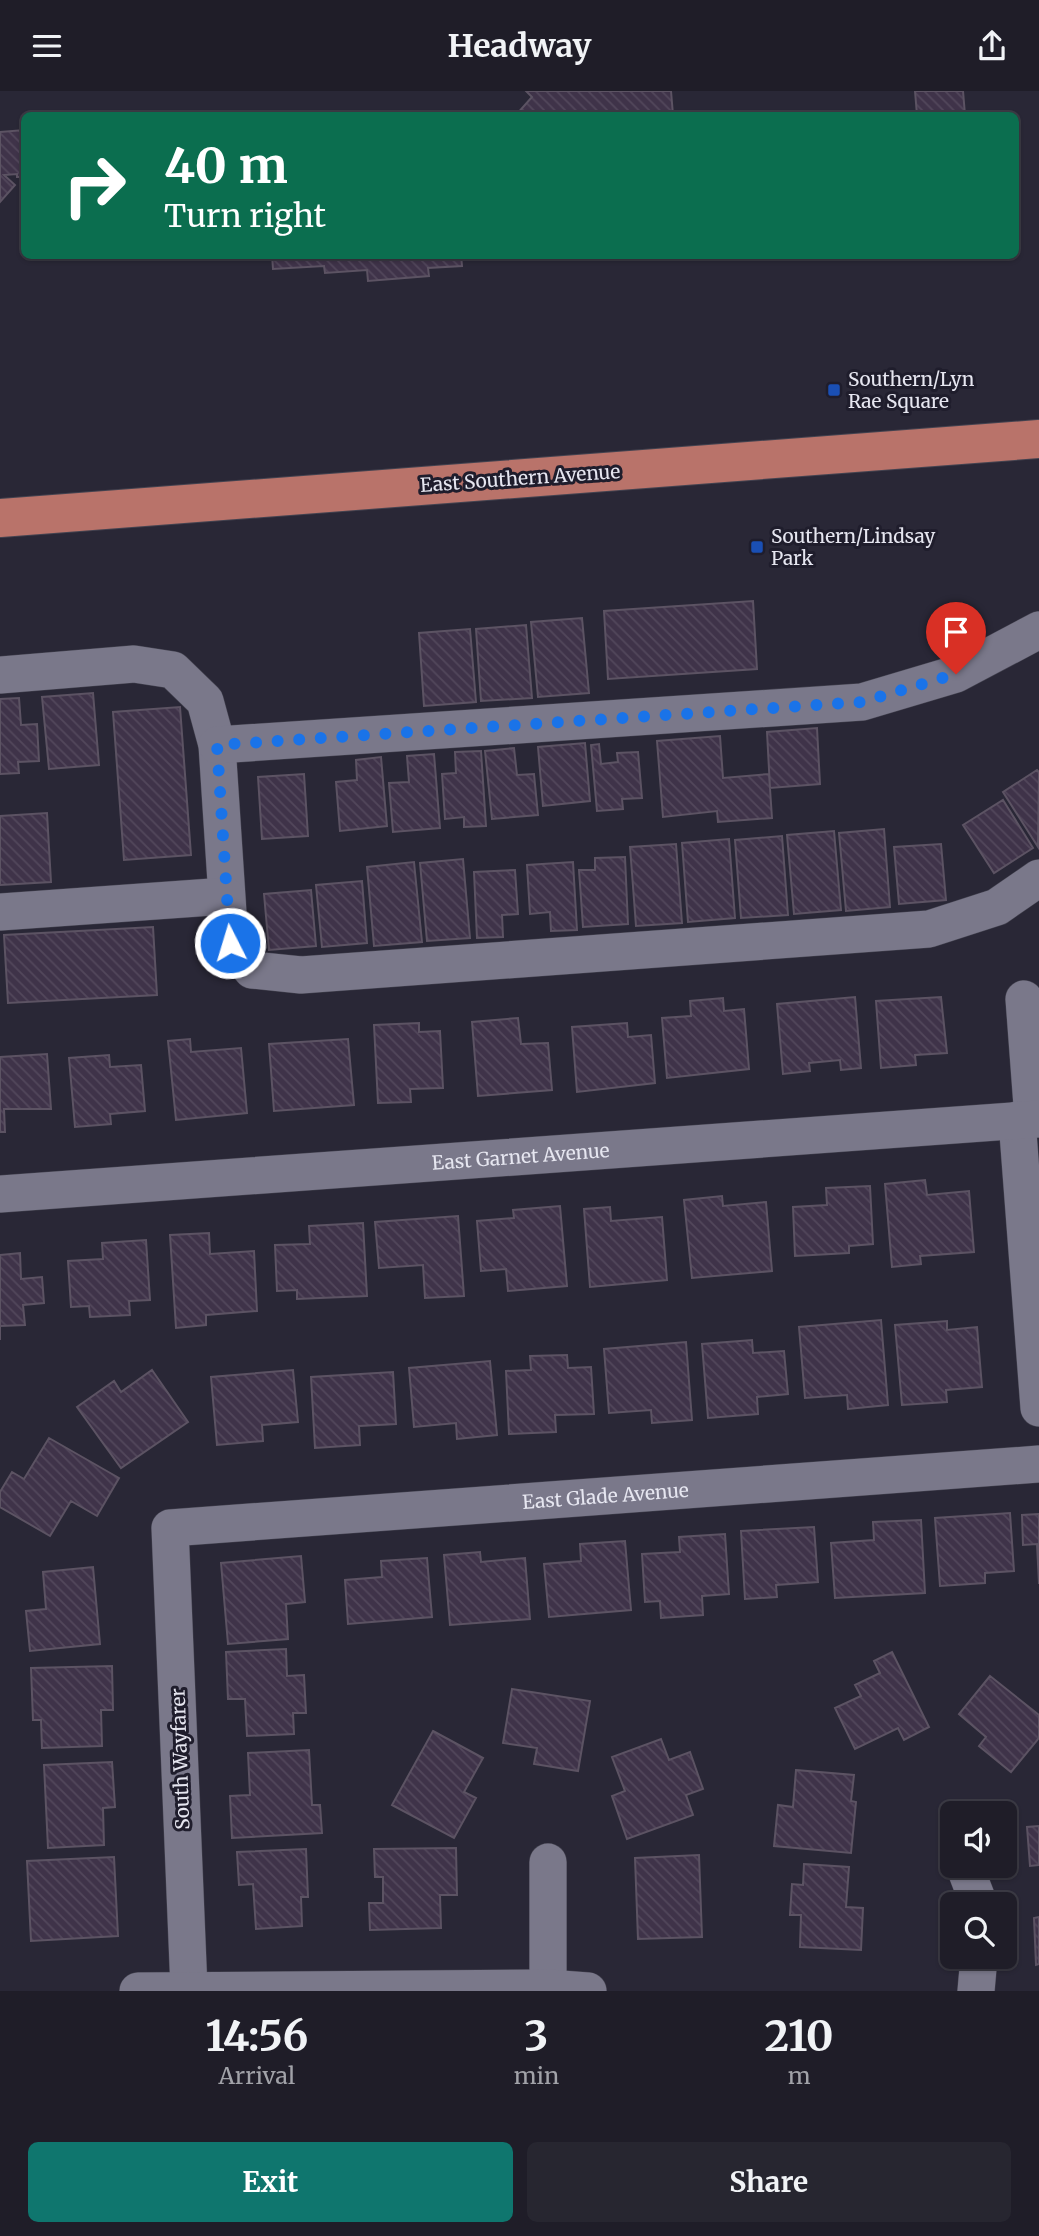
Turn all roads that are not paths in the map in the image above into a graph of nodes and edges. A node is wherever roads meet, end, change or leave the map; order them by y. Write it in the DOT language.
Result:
graph roads {
  1 [pos="1039,439"];
  2 [pos="0,518"];
  3 [pos="1039,630"];
  4 [pos="0,675"];
  5 [pos="217,745"];
  6 [pos="1039,878"];
  7 [pos="226,895"];
  8 [pos="0,912"];
  9 [pos="1024,999"];
  10 [pos="1030,1119"];
  11 [pos="0,1194"];
  12 [pos="1039,1408"];
  13 [pos="1039,1464"];
  14 [pos="170,1528"];
  15 [pos="548,1862"];
  16 [pos="978,1969"];
  17 [pos="548,1988"];
  18 [pos="189,1989"];
  19 [pos="138,1991"];
  20 [pos="588,1991"];
  21 [pos="976,1991"];
  1 -- 2 [label="main road, East Southern Avenue"];
  3 -- 5 [label="street"];
  4 -- 5 [label="street"];
  5 -- 7 [label="street"];
  6 -- 7 [label="street"];
  7 -- 8 [label="street"];
  9 -- 10 [label="street"];
  10 -- 11 [label="street, East Garnet Avenue"];
  10 -- 12 [label="street"];
  13 -- 14 [label="street, East Glade Avenue"];
  14 -- 18 [label="street, South Wayfarer"];
  15 -- 17 [label="street"];
  16 -- 21 [label="street"];
  17 -- 18 [label="street"];
  17 -- 20 [label="street"];
  18 -- 19 [label="street"];
}
